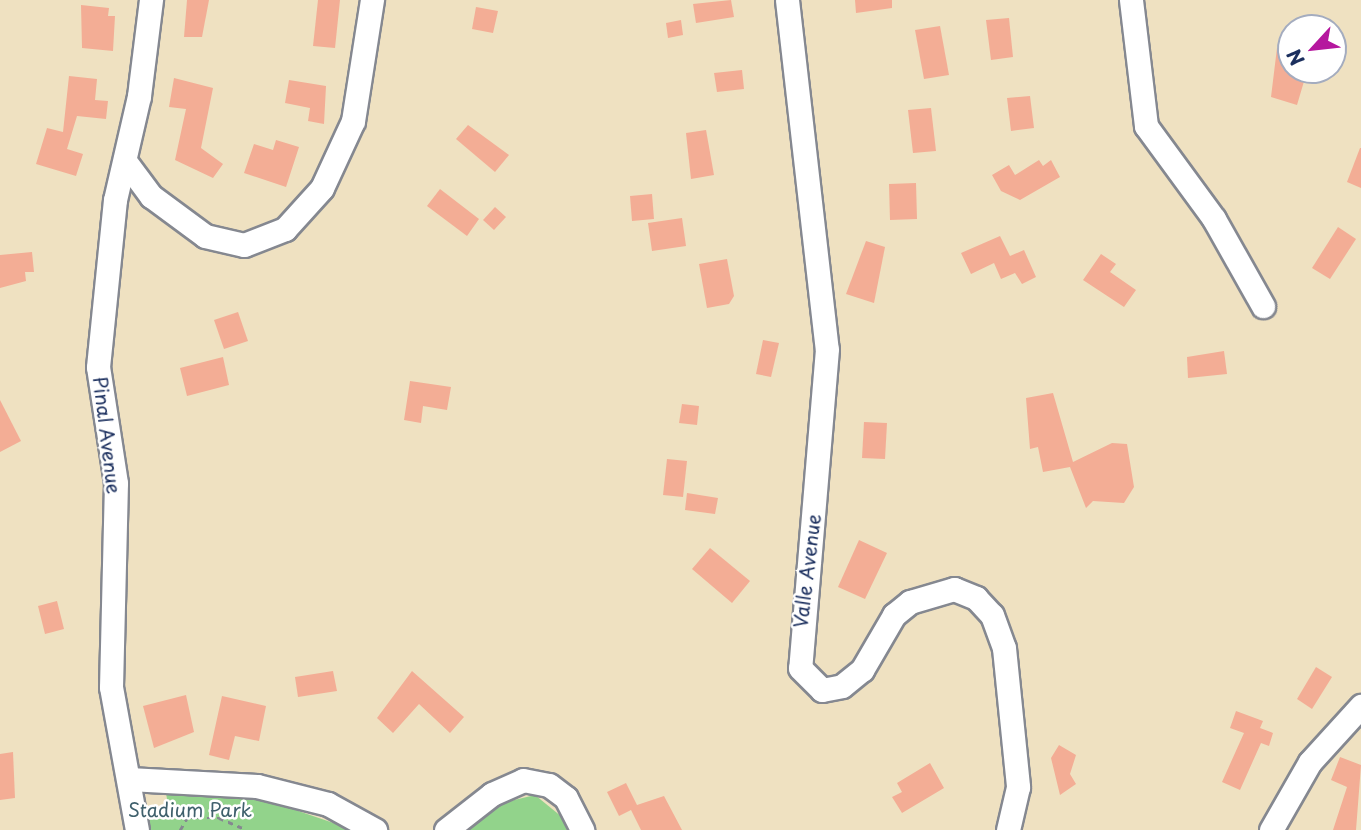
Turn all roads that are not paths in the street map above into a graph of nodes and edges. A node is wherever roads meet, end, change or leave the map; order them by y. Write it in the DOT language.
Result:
graph roads {
  1 [pos="151,0"];
  2 [pos="372,0"];
  3 [pos="787,0"];
  4 [pos="1131,0"];
  5 [pos="124,162"];
  6 [pos="1263,306"];
  7 [pos="1361,706"];
  8 [pos="129,779"];
  9 [pos="137,830"];
  10 [pos="375,830"];
  11 [pos="446,830"];
  12 [pos="582,830"];
  13 [pos="1008,830"];
  14 [pos="1271,830"];
  1 -- 5 [label="street, Pinal Avenue"];
  2 -- 5 [label="street"];
  3 -- 13 [label="street, Valle Avenue"];
  4 -- 6 [label="street"];
  5 -- 8 [label="street, Pinal Avenue"];
  7 -- 14 [label="street"];
  8 -- 9 [label="street, Pinal Avenue"];
  8 -- 10 [label="street"];
  11 -- 12 [label="street"];
}
